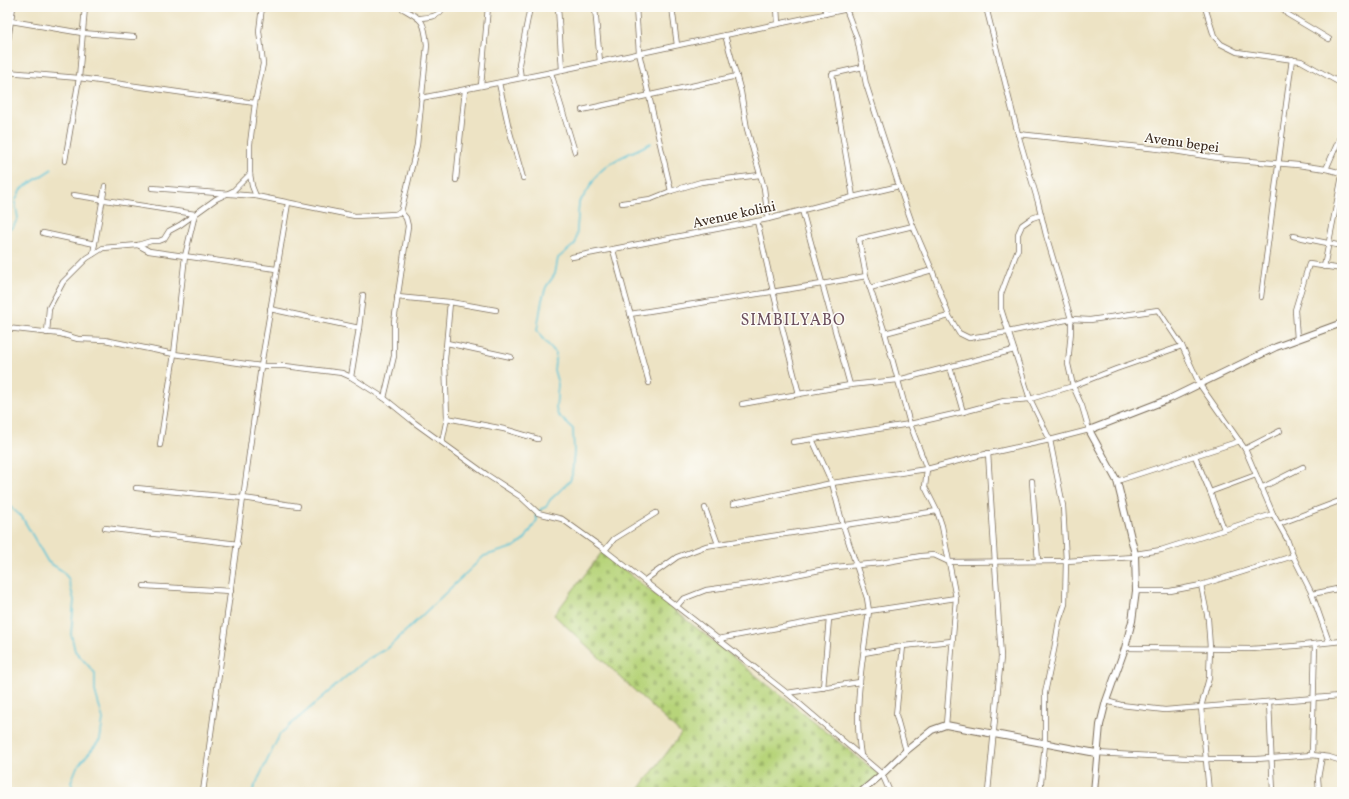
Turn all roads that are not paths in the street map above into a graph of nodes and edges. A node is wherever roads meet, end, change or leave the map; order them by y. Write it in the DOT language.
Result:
graph roads {
  1 [pos="13,7"];
  2 [pos="85,7"];
  3 [pos="262,7"];
  4 [pos="400,7"];
  5 [pos="443,7"];
  6 [pos="488,7"];
  7 [pos="530,7"];
  8 [pos="558,7"];
  9 [pos="576,7"];
  10 [pos="612,7"];
  11 [pos="636,7"];
  12 [pos="672,7"];
  13 [pos="777,7"];
  14 [pos="825,7"];
  15 [pos="857,7"];
  16 [pos="986,7"];
  17 [pos="1205,7"];
  18 [pos="1282,7"];
  19 [pos="595,8"];
  20 [pos="846,9"];
  21 [pos="825,14"];
  22 [pos="420,18"];
  23 [pos="11,21"];
  24 [pos="778,24"];
  25 [pos="82,32"];
  26 [pos="725,34"];
  27 [pos="134,37"];
  28 [pos="1329,39"];
  29 [pos="677,45"];
  30 [pos="7,47"];
  31 [pos="639,53"];
  32 [pos="1292,59"];
  33 [pos="600,62"];
  34 [pos="863,67"];
  35 [pos="562,70"];
  36 [pos="7,72"];
  37 [pos="551,72"];
  38 [pos="737,76"];
  39 [pos="79,78"];
  40 [pos="521,78"];
  41 [pos="499,83"];
  42 [pos="1342,84"];
  43 [pos="481,86"];
  44 [pos="465,90"];
  45 [pos="649,96"];
  46 [pos="421,98"];
  47 [pos="255,103"];
  48 [pos="582,110"];
  49 [pos="1342,133"];
  50 [pos="1018,134"];
  51 [pos="575,152"];
  52 [pos="65,161"];
  53 [pos="1278,163"];
  54 [pos="1326,169"];
  55 [pos="250,174"];
  56 [pos="1342,174"];
  57 [pos="760,175"];
  58 [pos="523,178"];
  59 [pos="456,180"];
  60 [pos="105,186"];
  61 [pos="899,186"];
  62 [pos="152,188"];
  63 [pos="671,191"];
  64 [pos="72,195"];
  65 [pos="226,195"];
  66 [pos="256,196"];
  67 [pos="853,197"];
  68 [pos="103,200"];
  69 [pos="288,203"];
  70 [pos="622,203"];
  71 [pos="802,210"];
  72 [pos="401,212"];
  73 [pos="195,214"];
  74 [pos="1041,215"];
  75 [pos="768,219"];
  76 [pos="757,221"];
  77 [pos="913,226"];
  78 [pos="43,233"];
  79 [pos="1293,236"];
  80 [pos="1329,243"];
  81 [pos="95,244"];
  82 [pos="138,245"];
  83 [pos="1342,246"];
  84 [pos="613,250"];
  85 [pos="93,254"];
  86 [pos="185,256"];
  87 [pos="572,257"];
  88 [pos="1324,267"];
  89 [pos="1342,269"];
  90 [pos="276,270"];
  91 [pos="932,270"];
  92 [pos="866,276"];
  93 [pos="822,284"];
  94 [pos="870,288"];
  95 [pos="772,291"];
  96 [pos="362,295"];
  97 [pos="1261,296"];
  98 [pos="397,297"];
  99 [pos="450,302"];
  100 [pos="270,309"];
  101 [pos="496,310"];
  102 [pos="630,314"];
  103 [pos="948,316"];
  104 [pos="1071,319"];
  105 [pos="1342,322"];
  106 [pos="7,328"];
  107 [pos="360,328"];
  108 [pos="46,332"];
  109 [pos="1008,332"];
  110 [pos="885,333"];
  111 [pos="1297,339"];
  112 [pos="446,343"];
  113 [pos="1182,346"];
  114 [pos="1014,350"];
  115 [pos="174,354"];
  116 [pos="512,357"];
  117 [pos="261,366"];
  118 [pos="950,367"];
  119 [pos="351,377"];
  120 [pos="898,380"];
  121 [pos="649,384"];
  122 [pos="1200,384"];
  123 [pos="850,385"];
  124 [pos="1073,386"];
  125 [pos="799,394"];
  126 [pos="384,398"];
  127 [pos="1030,399"];
  128 [pos="742,404"];
  129 [pos="963,412"];
  130 [pos="447,418"];
  131 [pos="910,424"];
  132 [pos="1089,430"];
  133 [pos="1280,431"];
  134 [pos="538,439"];
  135 [pos="812,439"];
  136 [pos="1050,440"];
  137 [pos="1240,441"];
  138 [pos="442,442"];
  139 [pos="792,442"];
  140 [pos="160,445"];
  141 [pos="1245,450"];
  142 [pos="988,453"];
  143 [pos="1194,456"];
  144 [pos="1303,467"];
  145 [pos="927,469"];
  146 [pos="1256,475"];
  147 [pos="1032,481"];
  148 [pos="1117,481"];
  149 [pos="832,483"];
  150 [pos="136,488"];
  151 [pos="1261,488"];
  152 [pos="1210,492"];
  153 [pos="243,498"];
  154 [pos="1342,500"];
  155 [pos="733,504"];
  156 [pos="298,506"];
  157 [pos="705,508"];
  158 [pos="937,511"];
  159 [pos="656,513"];
  160 [pos="1273,514"];
  161 [pos="1279,524"];
  162 [pos="844,525"];
  163 [pos="105,528"];
  164 [pos="1224,530"];
  165 [pos="238,544"];
  166 [pos="718,544"];
  167 [pos="605,550"];
  168 [pos="1135,556"];
  169 [pos="1293,556"];
  170 [pos="995,561"];
  171 [pos="1066,561"];
  172 [pos="949,562"];
  173 [pos="1038,562"];
  174 [pos="857,564"];
  175 [pos="644,580"];
  176 [pos="1201,585"];
  177 [pos="144,586"];
  178 [pos="1342,588"];
  179 [pos="230,591"];
  180 [pos="1136,592"];
  181 [pos="1312,594"];
  182 [pos="956,598"];
  183 [pos="677,606"];
  184 [pos="869,611"];
  185 [pos="829,619"];
  186 [pos="718,639"];
  187 [pos="952,641"];
  188 [pos="1342,641"];
  189 [pos="1329,642"];
  190 [pos="1315,644"];
  191 [pos="903,646"];
  192 [pos="1125,648"];
  193 [pos="1210,648"];
  194 [pos="864,653"];
  195 [pos="860,682"];
  196 [pos="823,688"];
  197 [pos="787,693"];
  198 [pos="1340,696"];
  199 [pos="1313,698"];
  200 [pos="1106,701"];
  201 [pos="1269,702"];
  202 [pos="1200,707"];
  203 [pos="946,725"];
  204 [pos="994,734"];
  205 [pos="1045,744"];
  206 [pos="906,751"];
  207 [pos="1096,753"];
  208 [pos="1312,755"];
  209 [pos="861,756"];
  210 [pos="1322,756"];
  211 [pos="1272,758"];
  212 [pos="1206,759"];
  213 [pos="1342,761"];
  214 [pos="882,774"];
  215 [pos="203,792"];
  216 [pos="861,792"];
  217 [pos="890,792"];
  218 [pos="988,792"];
  219 [pos="1040,792"];
  220 [pos="1094,792"];
  221 [pos="1209,792"];
  222 [pos="1273,792"];
  223 [pos="1319,792"];
  1 -- 23 [label="street"];
  2 -- 25 [label="street"];
  3 -- 47 [label="street"];
  4 -- 22 [label="street"];
  5 -- 22 [label="street"];
  6 -- 43 [label="street"];
  7 -- 40 [label="street"];
  8 -- 35 [label="street"];
  9 -- 19 [label="street"];
  10 -- 19 [label="street"];
  11 -- 31 [label="street"];
  12 -- 29 [label="street"];
  13 -- 24 [label="street"];
  14 -- 21 [label="street"];
  15 -- 20 [label="street"];
  16 -- 50 [label="street"];
  17 -- 32 [label="street"];
  18 -- 28 [label="street"];
  19 -- 33 [label="street"];
  20 -- 21 [label="street"];
  20 -- 34 [label="street"];
  21 -- 24 [label="street"];
  22 -- 46 [label="street"];
  23 -- 25 [label="street"];
  23 -- 30 [label="street"];
  24 -- 26 [label="street"];
  25 -- 27 [label="street"];
  25 -- 39 [label="street"];
  26 -- 29 [label="street"];
  26 -- 38 [label="street"];
  29 -- 31 [label="street"];
  31 -- 33 [label="street"];
  31 -- 45 [label="street"];
  32 -- 42 [label="street"];
  32 -- 53 [label="street"];
  33 -- 35 [label="street"];
  34 -- 61 [label="street"];
  34 -- 67 [label="street"];
  35 -- 37 [label="street"];
  36 -- 39 [label="street"];
  37 -- 40 [label="street"];
  37 -- 51 [label="street"];
  38 -- 45 [label="street"];
  38 -- 57 [label="street"];
  39 -- 47 [label="street"];
  39 -- 52 [label="street"];
  40 -- 41 [label="street"];
  41 -- 43 [label="street"];
  41 -- 58 [label="street"];
  43 -- 44 [label="street"];
  44 -- 46 [label="street"];
  44 -- 59 [label="street"];
  45 -- 48 [label="street"];
  45 -- 63 [label="street"];
  46 -- 72 [label="street"];
  47 -- 55 [label="street"];
  49 -- 54 [label="street"];
  50 -- 53 [label="street, Avenu bepei"];
  50 -- 74 [label="street"];
  53 -- 54 [label="street, Avenu bepei"];
  53 -- 97 [label="street"];
  54 -- 56 [label="street, Avenu bepei"];
  55 -- 65 [label="street"];
  55 -- 66 [label="street"];
  56 -- 80 [label="street"];
  57 -- 63 [label="street"];
  57 -- 75 [label="street"];
  60 -- 68 [label="street"];
  61 -- 67 [label="street, Avenue kolini"];
  61 -- 77 [label="street"];
  62 -- 65 [label="street"];
  63 -- 70 [label="street"];
  64 -- 68 [label="street"];
  65 -- 66 [label="street"];
  65 -- 73 [label="street"];
  66 -- 69 [label="street"];
  67 -- 71 [label="street, Avenue kolini"];
  68 -- 73 [label="street"];
  68 -- 81 [label="street"];
  69 -- 72 [label="street"];
  69 -- 90 [label="street"];
  71 -- 75 [label="street, Avenue kolini"];
  71 -- 93 [label="street"];
  72 -- 98 [label="street"];
  73 -- 82 [label="street"];
  73 -- 86 [label="street"];
  74 -- 104 [label="street"];
  74 -- 109 [label="street"];
  75 -- 76 [label="street, Avenue kolini"];
  76 -- 84 [label="street, Avenue kolini"];
  76 -- 95 [label="street"];
  77 -- 91 [label="street"];
  77 -- 92 [label="street"];
  78 -- 81 [label="street"];
  79 -- 80 [label="street"];
  80 -- 83 [label="street"];
  80 -- 88 [label="street"];
  81 -- 85 [label="street"];
  82 -- 85 [label="street"];
  82 -- 86 [label="street"];
  84 -- 87 [label="street, Avenue kolini"];
  84 -- 102 [label="street"];
  85 -- 108 [label="street"];
  86 -- 90 [label="street"];
  86 -- 115 [label="street"];
  88 -- 89 [label="street"];
  88 -- 111 [label="street"];
  90 -- 100 [label="street"];
  91 -- 94 [label="street"];
  91 -- 103 [label="street"];
  92 -- 93 [label="street"];
  92 -- 94 [label="street"];
  93 -- 95 [label="street"];
  93 -- 123 [label="street"];
  94 -- 110 [label="street"];
  95 -- 102 [label="street"];
  95 -- 125 [label="street"];
  96 -- 107 [label="street"];
  98 -- 99 [label="street"];
  98 -- 126 [label="street"];
  99 -- 101 [label="street"];
  99 -- 112 [label="street"];
  100 -- 107 [label="street"];
  100 -- 117 [label="street"];
  102 -- 121 [label="street"];
  103 -- 109 [label="street"];
  103 -- 110 [label="street"];
  104 -- 109 [label="street"];
  104 -- 113 [label="street"];
  104 -- 124 [label="street"];
  105 -- 111 [label="street"];
  106 -- 108 [label="street"];
  107 -- 119 [label="street"];
  108 -- 115 [label="street"];
  109 -- 114 [label="street"];
  110 -- 120 [label="street"];
  111 -- 122 [label="street"];
  112 -- 116 [label="street"];
  112 -- 130 [label="street"];
  113 -- 122 [label="street"];
  113 -- 124 [label="street"];
  114 -- 118 [label="street"];
  114 -- 127 [label="street"];
  115 -- 117 [label="street"];
  115 -- 140 [label="street"];
  117 -- 119 [label="street"];
  117 -- 153 [label="street"];
  118 -- 120 [label="street"];
  118 -- 129 [label="street"];
  119 -- 126 [label="street"];
  120 -- 123 [label="street"];
  120 -- 131 [label="street"];
  122 -- 132 [label="street"];
  122 -- 137 [label="street"];
  123 -- 125 [label="street"];
  124 -- 127 [label="street"];
  124 -- 132 [label="street"];
  125 -- 128 [label="street"];
  126 -- 138 [label="street"];
  127 -- 129 [label="street"];
  127 -- 136 [label="street"];
  129 -- 131 [label="street"];
  130 -- 134 [label="street"];
  130 -- 138 [label="street"];
  131 -- 135 [label="street"];
  131 -- 145 [label="street"];
  132 -- 136 [label="street"];
  132 -- 148 [label="street"];
  133 -- 141 [label="street"];
  135 -- 139 [label="street"];
  135 -- 149 [label="street"];
  136 -- 142 [label="street"];
  136 -- 171 [label="street"];
  137 -- 141 [label="street"];
  137 -- 143 [label="street"];
  138 -- 167 [label="street"];
  141 -- 146 [label="street"];
  142 -- 145 [label="street"];
  142 -- 170 [label="street"];
  143 -- 148 [label="street"];
  143 -- 152 [label="street"];
  144 -- 151 [label="street"];
  145 -- 149 [label="street"];
  145 -- 158 [label="street"];
  146 -- 151 [label="street"];
  146 -- 152 [label="street"];
  147 -- 173 [label="street"];
  148 -- 168 [label="street"];
  149 -- 155 [label="street"];
  149 -- 162 [label="street"];
  150 -- 153 [label="street"];
  151 -- 160 [label="street"];
  152 -- 164 [label="street"];
  153 -- 156 [label="street"];
  153 -- 165 [label="street"];
  154 -- 161 [label="street"];
  157 -- 166 [label="street"];
  158 -- 162 [label="street"];
  158 -- 172 [label="street"];
  159 -- 167 [label="street"];
  160 -- 161 [label="street"];
  160 -- 164 [label="street"];
  161 -- 169 [label="street"];
  162 -- 166 [label="street"];
  162 -- 174 [label="street"];
  163 -- 165 [label="street"];
  164 -- 168 [label="street"];
  165 -- 179 [label="street"];
  166 -- 175 [label="street"];
  167 -- 175 [label="street"];
  168 -- 171 [label="street"];
  168 -- 180 [label="street"];
  169 -- 176 [label="street"];
  169 -- 181 [label="street"];
  170 -- 172 [label="street"];
  170 -- 173 [label="street"];
  170 -- 204 [label="street"];
  171 -- 173 [label="street"];
  171 -- 205 [label="street"];
  172 -- 174 [label="street"];
  172 -- 182 [label="street"];
  174 -- 183 [label="street"];
  174 -- 184 [label="street"];
  175 -- 183 [label="street"];
  176 -- 180 [label="street"];
  176 -- 193 [label="street"];
  177 -- 179 [label="street"];
  178 -- 181 [label="street"];
  179 -- 215 [label="street"];
  180 -- 192 [label="street"];
  181 -- 189 [label="street"];
  182 -- 184 [label="street"];
  182 -- 187 [label="street"];
  183 -- 186 [label="street"];
  184 -- 185 [label="street"];
  184 -- 194 [label="street"];
  185 -- 186 [label="street"];
  185 -- 196 [label="street"];
  186 -- 197 [label="street"];
  187 -- 191 [label="street"];
  187 -- 203 [label="street"];
  188 -- 189 [label="street"];
  189 -- 190 [label="street"];
  190 -- 193 [label="street"];
  190 -- 199 [label="street"];
  191 -- 194 [label="street"];
  191 -- 206 [label="street"];
  192 -- 193 [label="street"];
  192 -- 200 [label="street"];
  193 -- 202 [label="street"];
  194 -- 195 [label="street"];
  195 -- 196 [label="street"];
  195 -- 209 [label="street"];
  196 -- 197 [label="street"];
  197 -- 209 [label="street"];
  198 -- 199 [label="street"];
  199 -- 201 [label="street"];
  199 -- 208 [label="street"];
  200 -- 202 [label="street"];
  200 -- 207 [label="street"];
  201 -- 202 [label="street"];
  201 -- 211 [label="street"];
  202 -- 212 [label="street"];
  203 -- 204 [label="street"];
  203 -- 206 [label="street"];
  204 -- 205 [label="street"];
  204 -- 218 [label="street"];
  205 -- 207 [label="street"];
  205 -- 219 [label="street"];
  206 -- 214 [label="street"];
  207 -- 212 [label="street"];
  207 -- 220 [label="street"];
  208 -- 210 [label="street"];
  208 -- 211 [label="street"];
  209 -- 214 [label="street"];
  210 -- 213 [label="street"];
  210 -- 223 [label="street"];
  211 -- 212 [label="street"];
  211 -- 222 [label="street"];
  212 -- 221 [label="street"];
  214 -- 216 [label="street"];
  214 -- 217 [label="street"];
}
